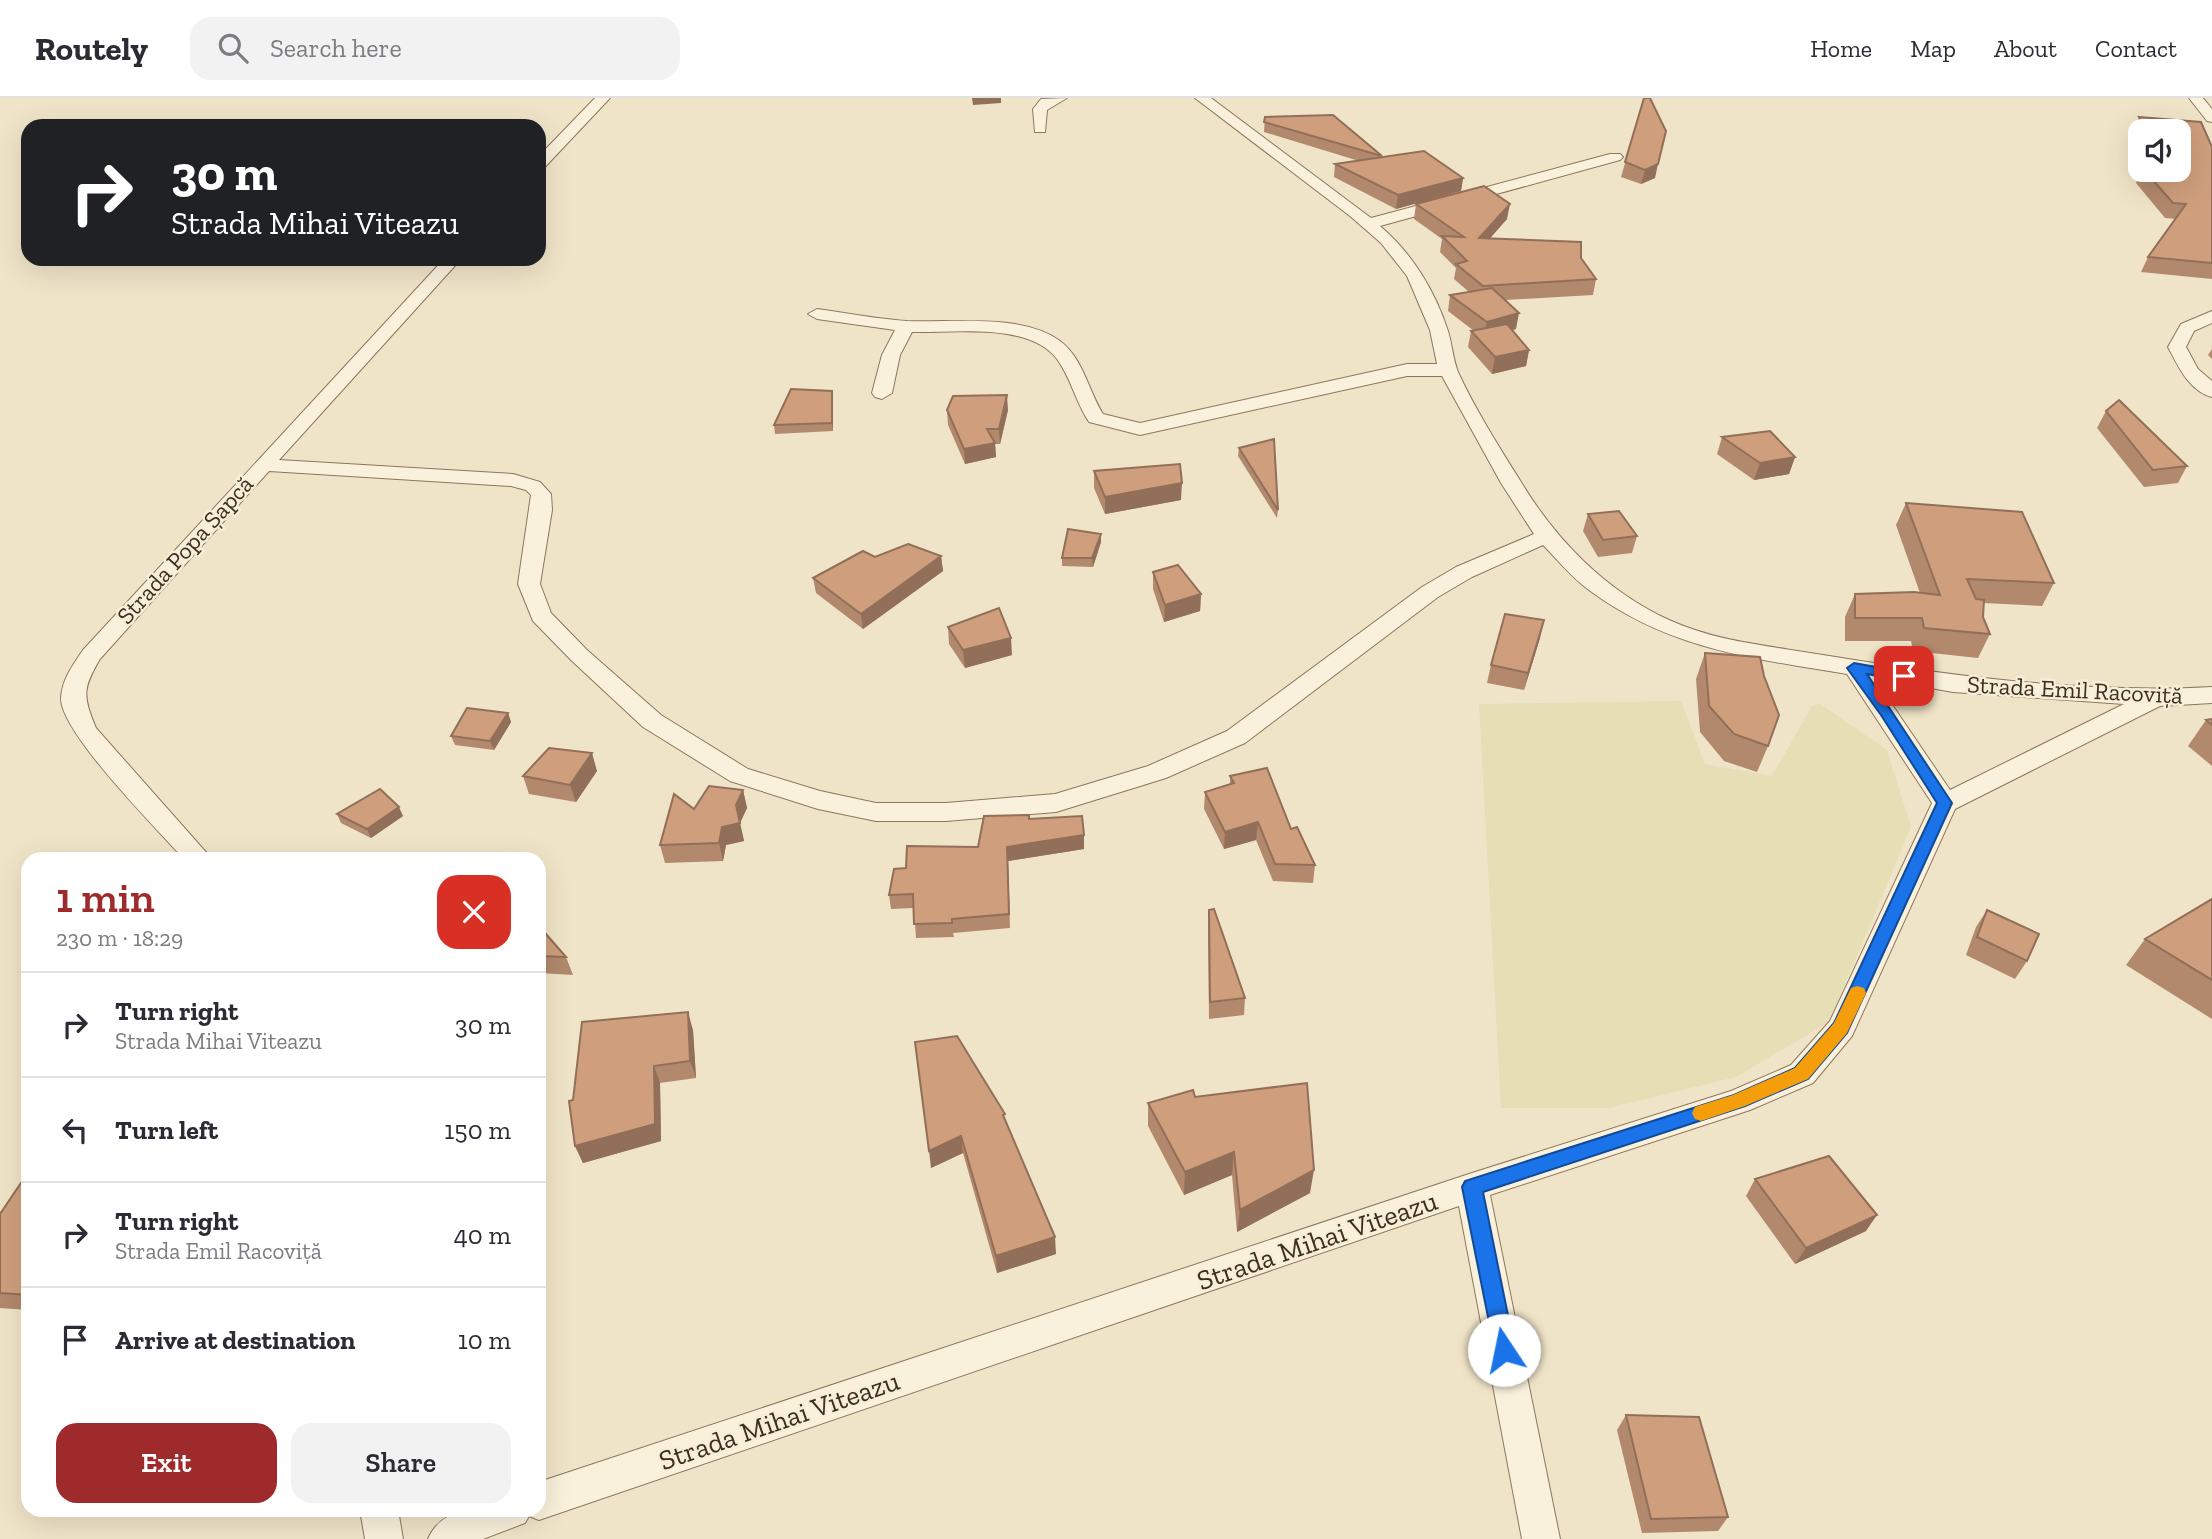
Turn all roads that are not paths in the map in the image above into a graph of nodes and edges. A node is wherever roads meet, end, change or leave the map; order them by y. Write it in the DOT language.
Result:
graph roads {
  1 [pos="603,98"];
  2 [pos="1060,98"];
  3 [pos="1202,98"];
  4 [pos="2196,98"];
  5 [pos="2212,118"];
  6 [pos="1040,129"];
  7 [pos="1615,157"];
  8 [pos="546,158"];
  9 [pos="1368,224"];
  10 [pos="447,266"];
  11 [pos="817,314"];
  12 [pos="2212,316"];
  13 [pos="906,326"];
  14 [pos="1448,370"];
  15 [pos="2212,391"];
  16 [pos="882,393"];
  17 [pos="263,465"];
  18 [pos="1546,536"];
  19 [pos="1854,668"];
  20 [pos="2212,695"];
  21 [pos="2154,698"];
  22 [pos="1945,803"];
  23 [pos="193,852"];
  24 [pos="1472,1187"];
  25 [pos="546,1499"];
  26 [pos="380,1517"];
  27 [pos="492,1517"];
  28 [pos="384,1539"];
  29 [pos="447,1539"];
  30 [pos="1541,1539"];
  1 -- 8 [label="street"];
  2 -- 6 [label="street"];
  3 -- 9 [label="street"];
  4 -- 5 [label="street"];
  7 -- 9 [label="street"];
  9 -- 14 [label="street"];
  10 -- 17 [label="street, Strada Popa Șapcă"];
  11 -- 13 [label="street"];
  12 -- 15 [label="street"];
  13 -- 14 [label="street"];
  13 -- 16 [label="street"];
  14 -- 18 [label="street"];
  17 -- 18 [label="street"];
  17 -- 23 [label="street, Strada Popa Șapcă"];
  18 -- 19 [label="street"];
  19 -- 21 [label="street, Strada Emil Racoviță"];
  19 -- 22 [label="street"];
  20 -- 21 [label="street, Strada Emil Racoviță"];
  21 -- 22 [label="street"];
  22 -- 24 [label="street, Strada Mihai Viteazu"];
  24 -- 25 [label="street, Strada Mihai Viteazu"];
  24 -- 30 [label="street"];
  26 -- 28 [label="street"];
  27 -- 29 [label="street"];
}
